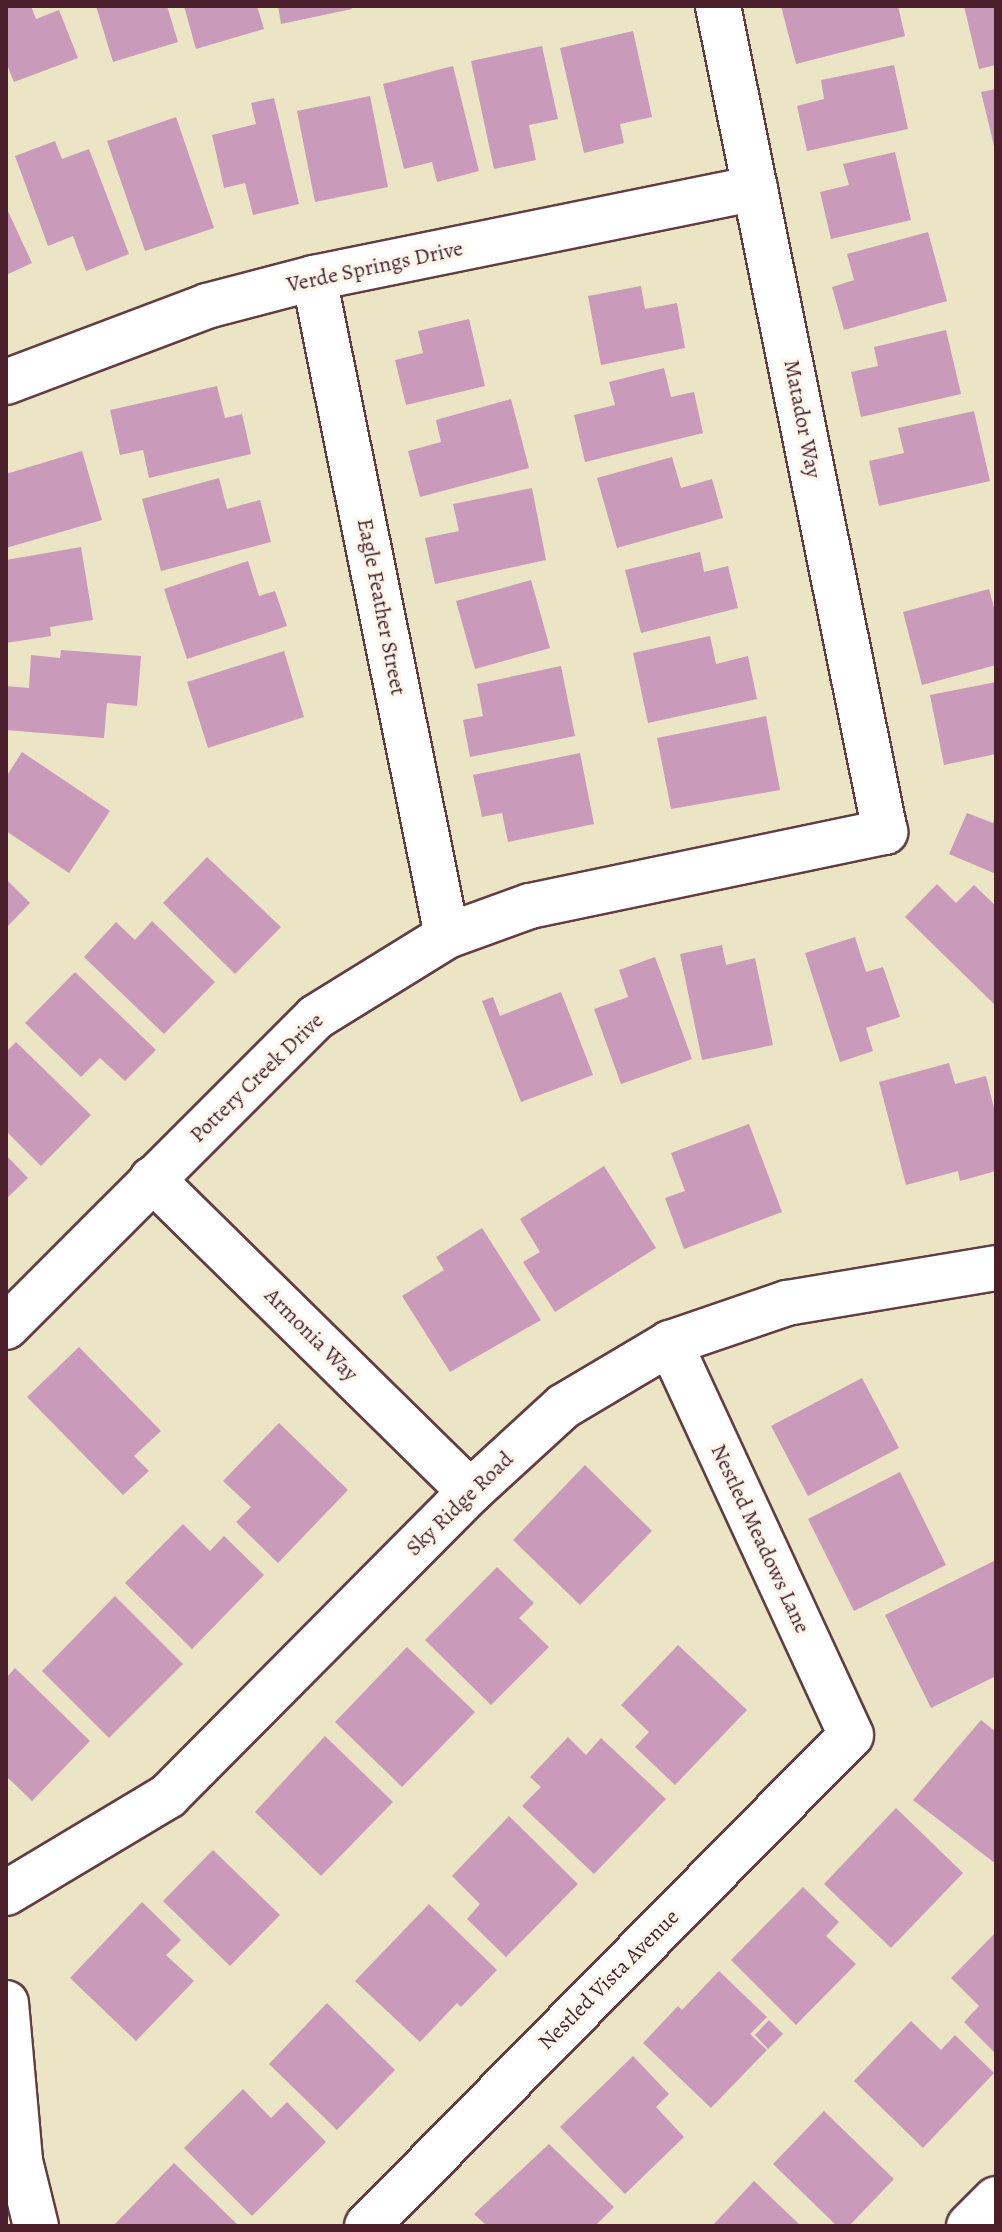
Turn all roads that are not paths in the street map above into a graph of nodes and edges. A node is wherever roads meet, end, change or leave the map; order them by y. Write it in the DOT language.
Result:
graph roads {
  1 [pos="718,6"];
  2 [pos="755,188"];
  3 [pos="314,278"];
  4 [pos="6,382"];
  5 [pos="885,832"];
  6 [pos="447,936"];
  7 [pos="152,1179"];
  8 [pos="996,1268"];
  9 [pos="6,1327"];
  10 [pos="670,1343"];
  11 [pos="470,1492"];
  12 [pos="851,1735"];
  13 [pos="6,1893"];
  14 [pos="6,2003"];
  15 [pos="996,2199"];
  16 [pos="36,2226"];
  17 [pos="367,2226"];
  18 [pos="969,2226"];
  1 -- 2 [label="street, Matador Way"];
  2 -- 3 [label="street, Verde Springs Drive"];
  2 -- 5 [label="street, Matador Way"];
  3 -- 4 [label="street, Verde Springs Drive"];
  3 -- 6 [label="street, Eagle Feather Street"];
  5 -- 6 [label="street, Pottery Creek Drive"];
  6 -- 7 [label="street, Pottery Creek Drive"];
  7 -- 9 [label="street, Pottery Creek Drive"];
  7 -- 11 [label="street, Armonia Way"];
  8 -- 10 [label="street, Sky Ridge Road"];
  10 -- 11 [label="street, Sky Ridge Road"];
  10 -- 12 [label="street, Nestled Meadows Lane"];
  11 -- 13 [label="street, Sky Ridge Road"];
  12 -- 17 [label="street, Nestled Vista Avenue"];
  14 -- 16 [label="street"];
  15 -- 18 [label="street"];
}
